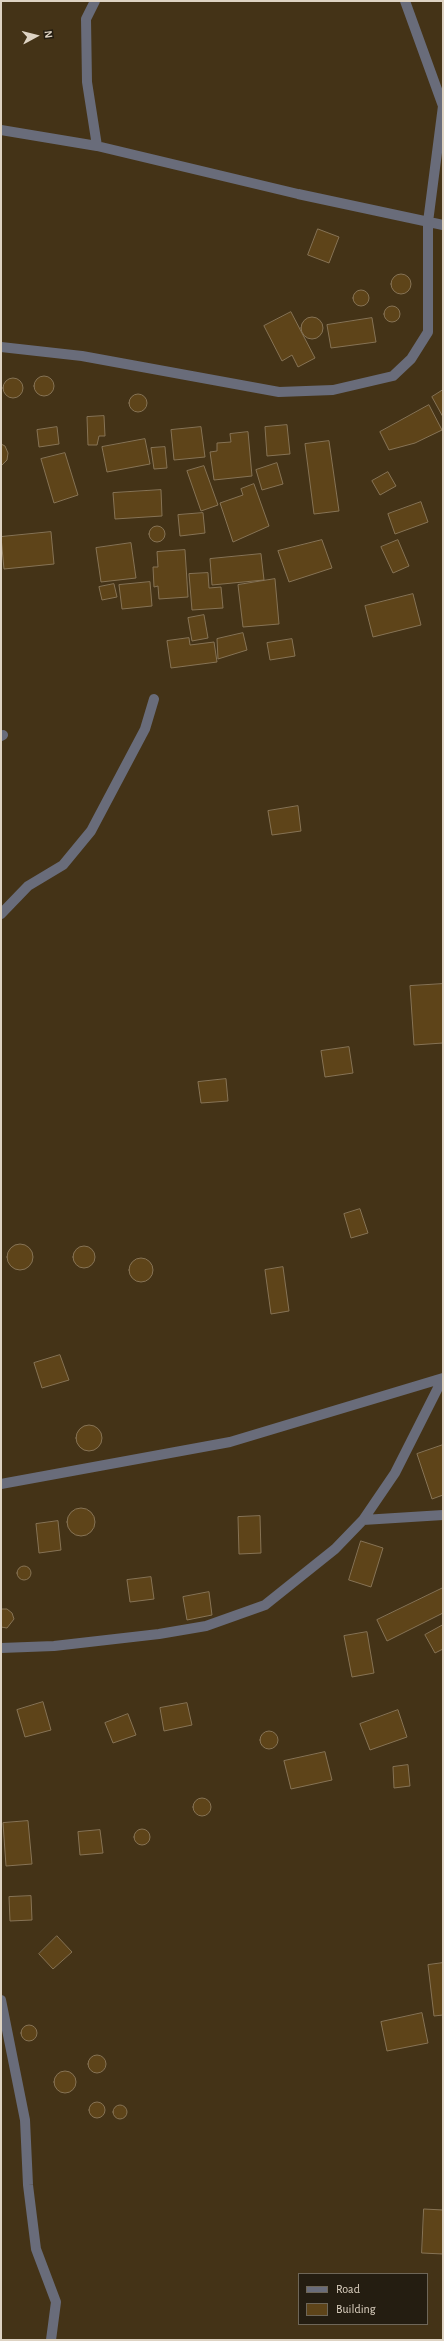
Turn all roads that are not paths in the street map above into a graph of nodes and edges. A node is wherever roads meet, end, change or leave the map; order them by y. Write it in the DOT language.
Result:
graph roads {
  1 [pos="95,1"];
  2 [pos="405,1"];
  3 [pos="443,106"];
  4 [pos="1,130"];
  5 [pos="97,146"];
  6 [pos="428,222"];
  7 [pos="443,225"];
  8 [pos="1,347"];
  9 [pos="154,699"];
  10 [pos="1,914"];
  11 [pos="443,1378"];
  12 [pos="1,1484"];
  13 [pos="443,1515"];
  14 [pos="363,1520"];
  15 [pos="1,1648"];
  16 [pos="1,2000"];
  17 [pos="51,2340"];
  1 -- 5 [label="street"];
  2 -- 3 [label="street"];
  3 -- 6 [label="street"];
  4 -- 5 [label="street"];
  5 -- 6 [label="street"];
  6 -- 7 [label="street"];
  6 -- 8 [label="street"];
  9 -- 10 [label="street"];
  11 -- 12 [label="street"];
  11 -- 14 [label="street"];
  13 -- 14 [label="street"];
  14 -- 15 [label="street"];
  16 -- 17 [label="street"];
}
